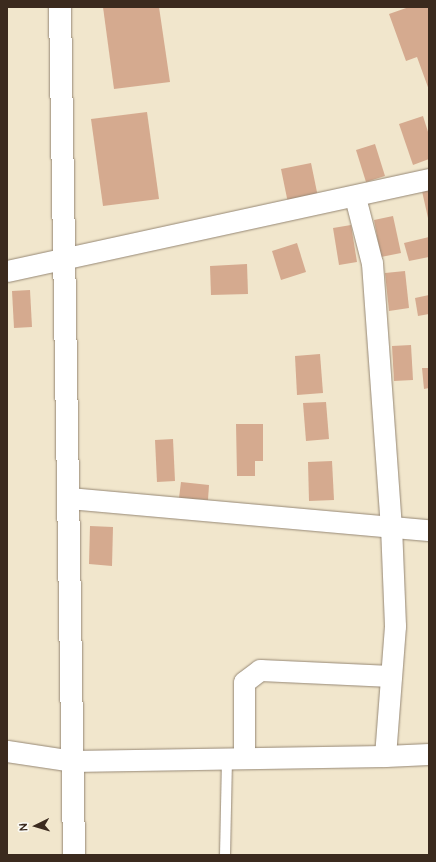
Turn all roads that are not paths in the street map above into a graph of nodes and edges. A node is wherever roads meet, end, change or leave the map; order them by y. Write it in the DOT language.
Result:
graph roads {
  1 [pos="60,7"];
  2 [pos="429,179"];
  3 [pos="355,197"];
  4 [pos="63,261"];
  5 [pos="7,270"];
  6 [pos="68,498"];
  7 [pos="391,526"];
  8 [pos="429,530"];
  9 [pos="391,676"];
  10 [pos="7,751"];
  11 [pos="429,754"];
  12 [pos="385,756"];
  13 [pos="236,758"];
  14 [pos="72,761"];
  15 [pos="74,855"];
  16 [pos="226,855"];
  1 -- 4 [label="street"];
  2 -- 3 [label="street"];
  3 -- 4 [label="street"];
  3 -- 7 [label="street"];
  4 -- 5 [label="street"];
  4 -- 6 [label="street"];
  6 -- 7 [label="street"];
  6 -- 14 [label="street"];
  7 -- 8 [label="street"];
  7 -- 9 [label="street"];
  9 -- 12 [label="street"];
  9 -- 13 [label="street"];
  10 -- 14 [label="street"];
  11 -- 12 [label="street"];
  12 -- 13 [label="street"];
  13 -- 14 [label="street"];
  13 -- 16 [label="lane"];
  14 -- 15 [label="street"];
}
